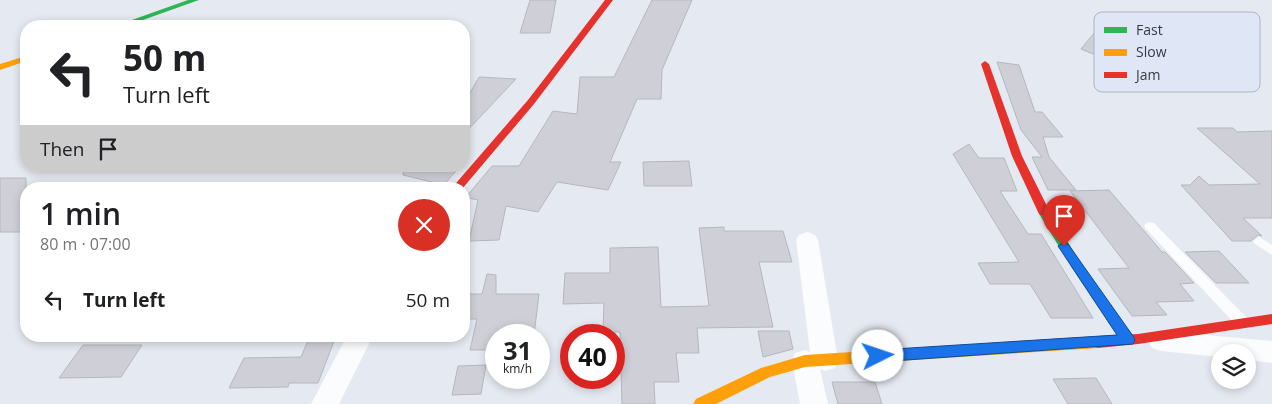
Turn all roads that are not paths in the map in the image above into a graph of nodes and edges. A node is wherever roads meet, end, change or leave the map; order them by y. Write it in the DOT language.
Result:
graph roads {
  1 [pos="609,0"];
  2 [pos="190,1"];
  3 [pos="136,20"];
  4 [pos="20,60"];
  5 [pos="985,64"];
  6 [pos="0,67"];
  7 [pos="462,182"];
  8 [pos="1150,226"];
  9 [pos="807,240"];
  10 [pos="1258,241"];
  11 [pos="1272,251"];
  12 [pos="1272,319"];
  13 [pos="1244,323"];
  14 [pos="1133,339"];
  15 [pos="357,342"];
  16 [pos="1272,352"];
  17 [pos="815,361"];
  18 [pos="325,404"];
  19 [pos="702,404"];
  20 [pos="814,404"];
  1 -- 7 [label="main road"];
  2 -- 3 [label="main road"];
  4 -- 6 [label="main road"];
  5 -- 14 [label="main road"];
  8 -- 13 [label="lane"];
  9 -- 17 [label="street"];
  10 -- 11 [label="lane"];
  12 -- 13 [label="main road"];
  13 -- 14 [label="main road"];
  14 -- 16 [label="street"];
  14 -- 17 [label="main road"];
  15 -- 18 [label="street"];
  17 -- 19 [label="main road"];
  17 -- 20 [label="street"];
}
